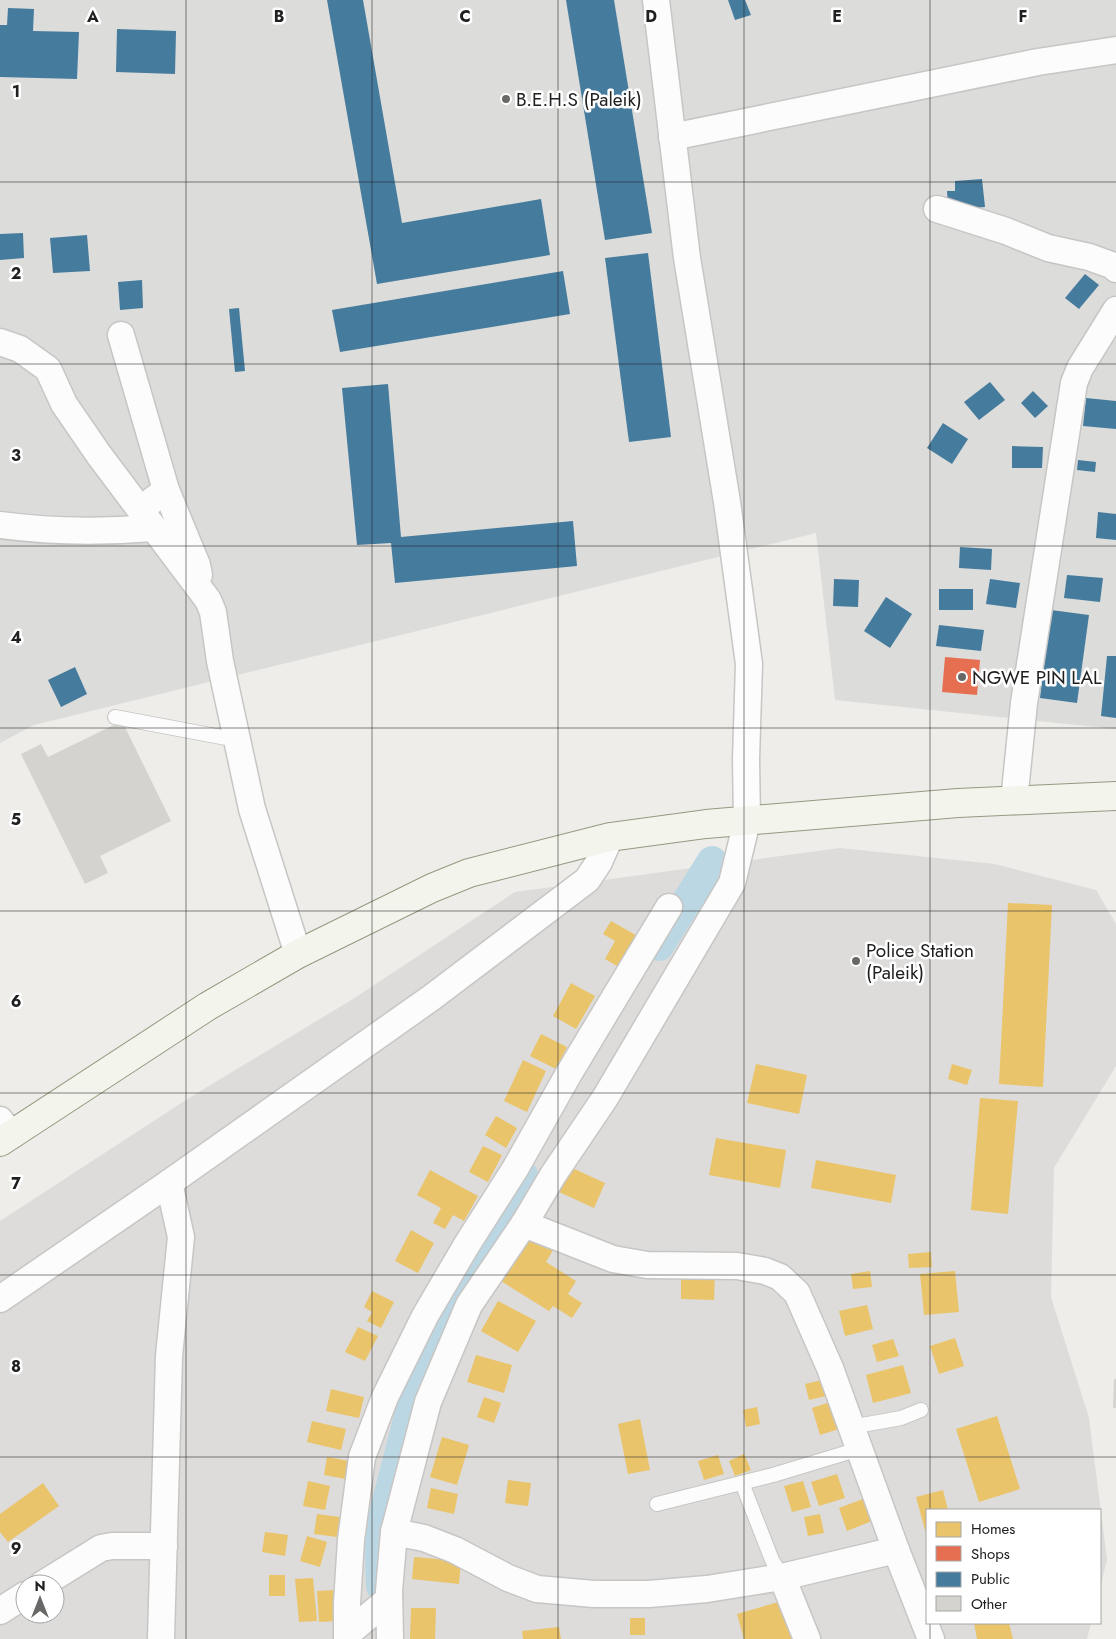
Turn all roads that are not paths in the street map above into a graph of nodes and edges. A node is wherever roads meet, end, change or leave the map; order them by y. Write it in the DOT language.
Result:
graph roads {
  1 [pos="656,0"];
  2 [pos="1116,50"];
  3 [pos="672,137"];
  4 [pos="937,209"];
  5 [pos="1116,269"];
  6 [pos="1116,310"];
  7 [pos="121,335"];
  8 [pos="0,342"];
  9 [pos="166,490"];
  10 [pos="148,519"];
  11 [pos="0,525"];
  12 [pos="200,589"];
  13 [pos="115,717"];
  14 [pos="237,740"];
  15 [pos="1116,796"];
  16 [pos="1014,801"];
  17 [pos="747,821"];
  18 [pos="610,837"];
  19 [pos="669,907"];
  20 [pos="298,954"];
  21 [pos="4,1132"];
  22 [pos="169,1183"];
  23 [pos="524,1224"];
  24 [pos="0,1299"];
  25 [pos="921,1410"];
  26 [pos="855,1438"];
  27 [pos="742,1483"];
  28 [pos="657,1504"];
  29 [pos="394,1532"];
  30 [pos="164,1546"];
  31 [pos="896,1550"];
  32 [pos="59,1574"];
  33 [pos="782,1577"];
  34 [pos="15,1601"];
  35 [pos="381,1606"];
  36 [pos="0,1611"];
  37 [pos="347,1636"];
  38 [pos="161,1639"];
  39 [pos="390,1639"];
  40 [pos="807,1639"];
  41 [pos="931,1639"];
  1 -- 3 [label="street"];
  2 -- 3 [label="street"];
  3 -- 17 [label="street"];
  4 -- 5 [label="street"];
  6 -- 16 [label="street"];
  7 -- 9 [label="street"];
  8 -- 10 [label="street"];
  9 -- 10 [label="street"];
  9 -- 12 [label="street"];
  10 -- 11 [label="street"];
  10 -- 12 [label="street"];
  12 -- 14 [label="street"];
  13 -- 14 [label="lane"];
  14 -- 20 [label="street"];
  15 -- 16 [label="street"];
  16 -- 17 [label="street"];
  17 -- 18 [label="street"];
  17 -- 23 [label="street"];
  18 -- 20 [label="street"];
  18 -- 22 [label="street"];
  19 -- 37 [label="street"];
  20 -- 21 [label="street"];
  22 -- 24 [label="street"];
  22 -- 30 [label="street"];
  23 -- 26 [label="street"];
  23 -- 29 [label="street"];
  25 -- 26 [label="lane"];
  26 -- 27 [label="lane"];
  26 -- 31 [label="street"];
  27 -- 28 [label="lane"];
  27 -- 33 [label="lane"];
  29 -- 33 [label="street"];
  29 -- 35 [label="street"];
  30 -- 32 [label="street"];
  30 -- 38 [label="street"];
  31 -- 33 [label="street"];
  31 -- 41 [label="street"];
  33 -- 40 [label="street"];
  34 -- 36 [label="street"];
  35 -- 37 [label="street"];
  35 -- 39 [label="street"];
}
